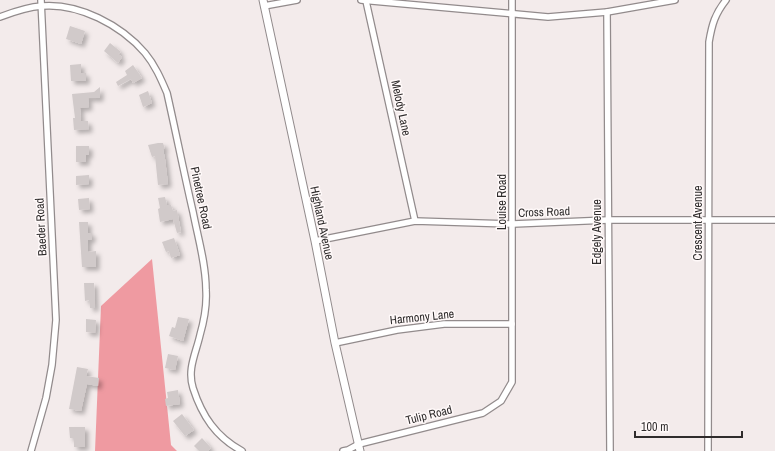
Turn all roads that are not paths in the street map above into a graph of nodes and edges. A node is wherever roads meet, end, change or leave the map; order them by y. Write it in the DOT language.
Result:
graph roads {
  1 [pos="297,0"];
  2 [pos="363,0"];
  3 [pos="512,0"];
  4 [pos="675,0"];
  5 [pos="726,0"];
  6 [pos="41,3"];
  7 [pos="263,3"];
  8 [pos="607,12"];
  9 [pos="513,13"];
  10 [pos="0,17"];
  11 [pos="709,219"];
  12 [pos="608,220"];
  13 [pos="775,220"];
  14 [pos="415,221"];
  15 [pos="513,224"];
  16 [pos="315,241"];
  17 [pos="512,324"];
  18 [pos="335,343"];
  19 [pos="501,401"];
  20 [pos="359,448"];
  21 [pos="32,451"];
  22 [pos="242,451"];
  23 [pos="343,451"];
  24 [pos="610,451"];
  25 [pos="708,451"];
  1 -- 7 [label="street"];
  2 -- 9 [label="street"];
  2 -- 14 [label="street, Melody Lane"];
  3 -- 9 [label="street, Louise Road"];
  4 -- 8 [label="street"];
  5 -- 11 [label="street, Crescent Avenue"];
  6 -- 10 [label="street, Pinetree Road"];
  6 -- 21 [label="street, Baeder Road"];
  6 -- 22 [label="street, Pinetree Road"];
  7 -- 16 [label="street, Highland Avenue"];
  8 -- 9 [label="street"];
  8 -- 12 [label="street, Edgely Avenue"];
  9 -- 15 [label="street, Louise Road"];
  11 -- 12 [label="street, Cross Road"];
  11 -- 13 [label="street, Cross Road"];
  11 -- 25 [label="street, Crescent Avenue"];
  12 -- 15 [label="street, Cross Road"];
  12 -- 24 [label="street, Edgely Avenue"];
  14 -- 15 [label="street, Cross Road"];
  14 -- 16 [label="street, Cross Road"];
  15 -- 17 [label="street, Louise Road"];
  16 -- 18 [label="street, Highland Avenue"];
  17 -- 18 [label="street, Harmony Lane"];
  17 -- 19 [label="street, Louise Road"];
  18 -- 20 [label="street, Highland Avenue"];
  19 -- 20 [label="street, Tulip Road"];
  20 -- 23 [label="street"];
}
